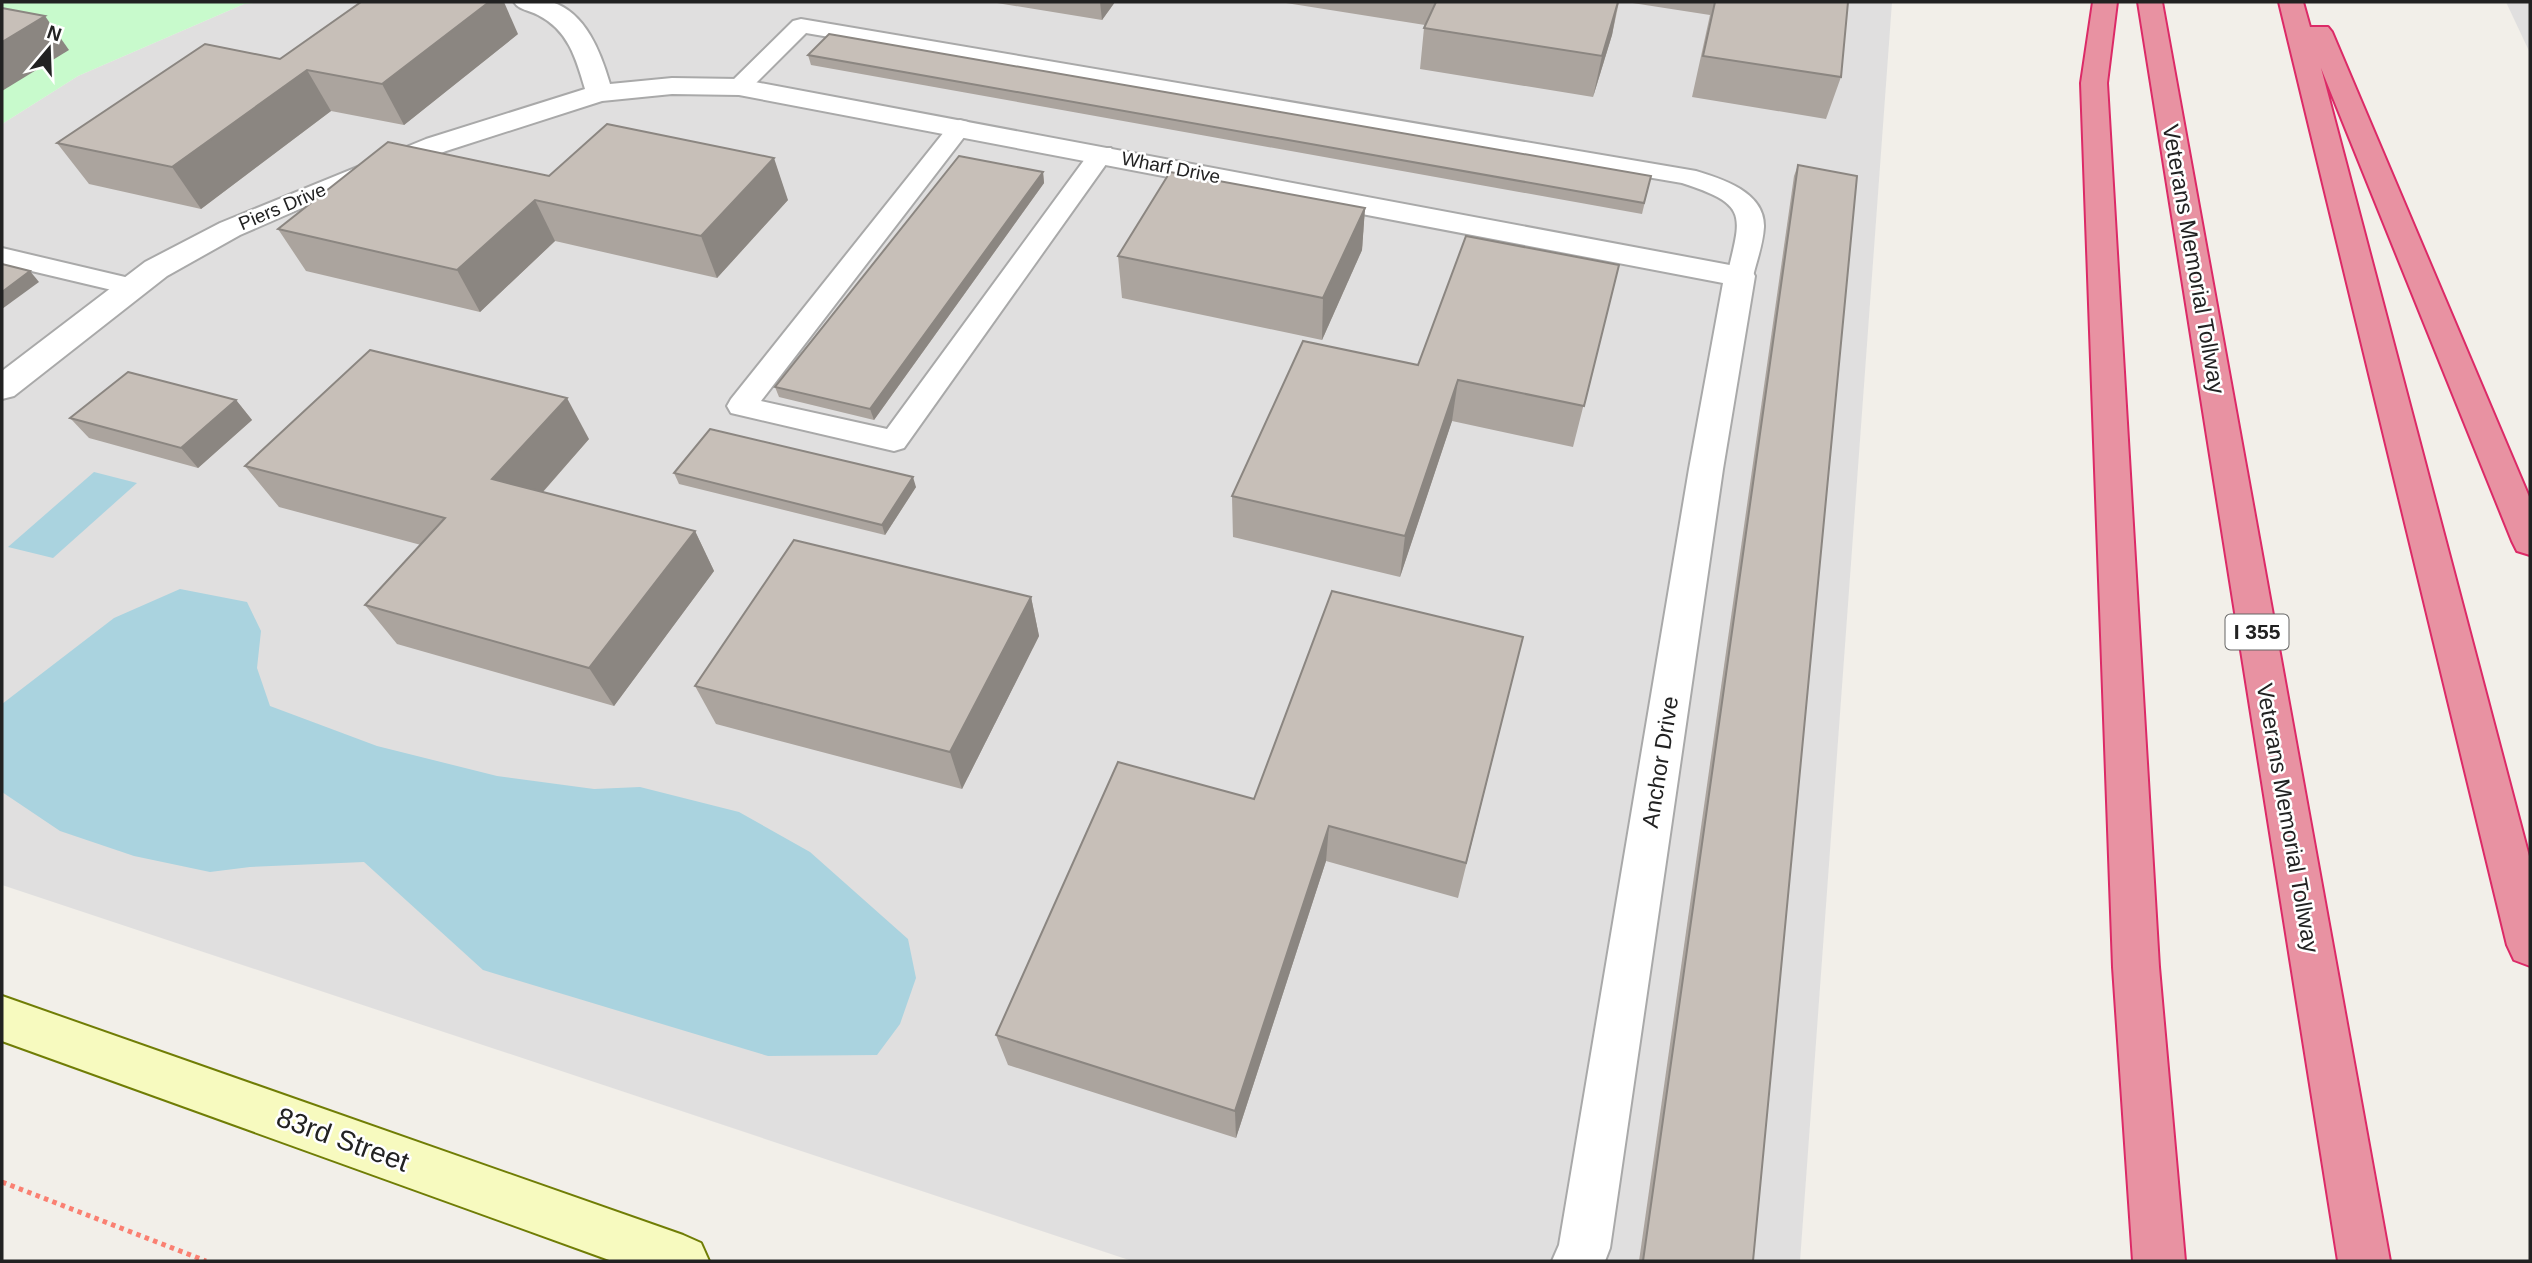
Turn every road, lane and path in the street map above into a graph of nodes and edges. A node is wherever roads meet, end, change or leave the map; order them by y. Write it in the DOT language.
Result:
graph roads {
  1 [pos="526,2"];
  2 [pos="2105,2"];
  3 [pos="2150,2"];
  4 [pos="2291,2"];
  5 [pos="2306,2"];
  6 [pos="739,87"];
  7 [pos="599,93"];
  8 [pos="960,127"];
  9 [pos="1101,153"];
  10 [pos="2,256"];
  11 [pos="1740,276"];
  12 [pos="133,287"];
  13 [pos="2,388"];
  14 [pos="2530,541"];
  15 [pos="2530,945"];
  16 [pos="2,1017"];
  17 [pos="2,1182"];
  18 [pos="1582,1257"];
  19 [pos="206,1261"];
  20 [pos="684,1261"];
  21 [pos="2159,1261"];
  22 [pos="2364,1261"];
  1 -- 7 [label="street"];
  2 -- 21 [label="highway"];
  3 -- 22 [label="highway, Veterans Memorial Tollway / I 355"];
  4 -- 15 [label="highway"];
  5 -- 14 [label="highway"];
  6 -- 7 [label="street, Wharf Drive"];
  6 -- 8 [label="street, Wharf Drive"];
  6 -- 11 [label="lane"];
  7 -- 12 [label="street, Piers Drive"];
  8 -- 9 [label="street, Wharf Drive"];
  8 -- 9 [label="lane"];
  9 -- 11 [label="street, Wharf Drive"];
  10 -- 12 [label="lane"];
  11 -- 18 [label="street, Anchor Drive"];
  12 -- 13 [label="street, Piers Drive"];
  16 -- 20 [label="main road, 83rd Street"];
  17 -- 19 [label="path"];
}
